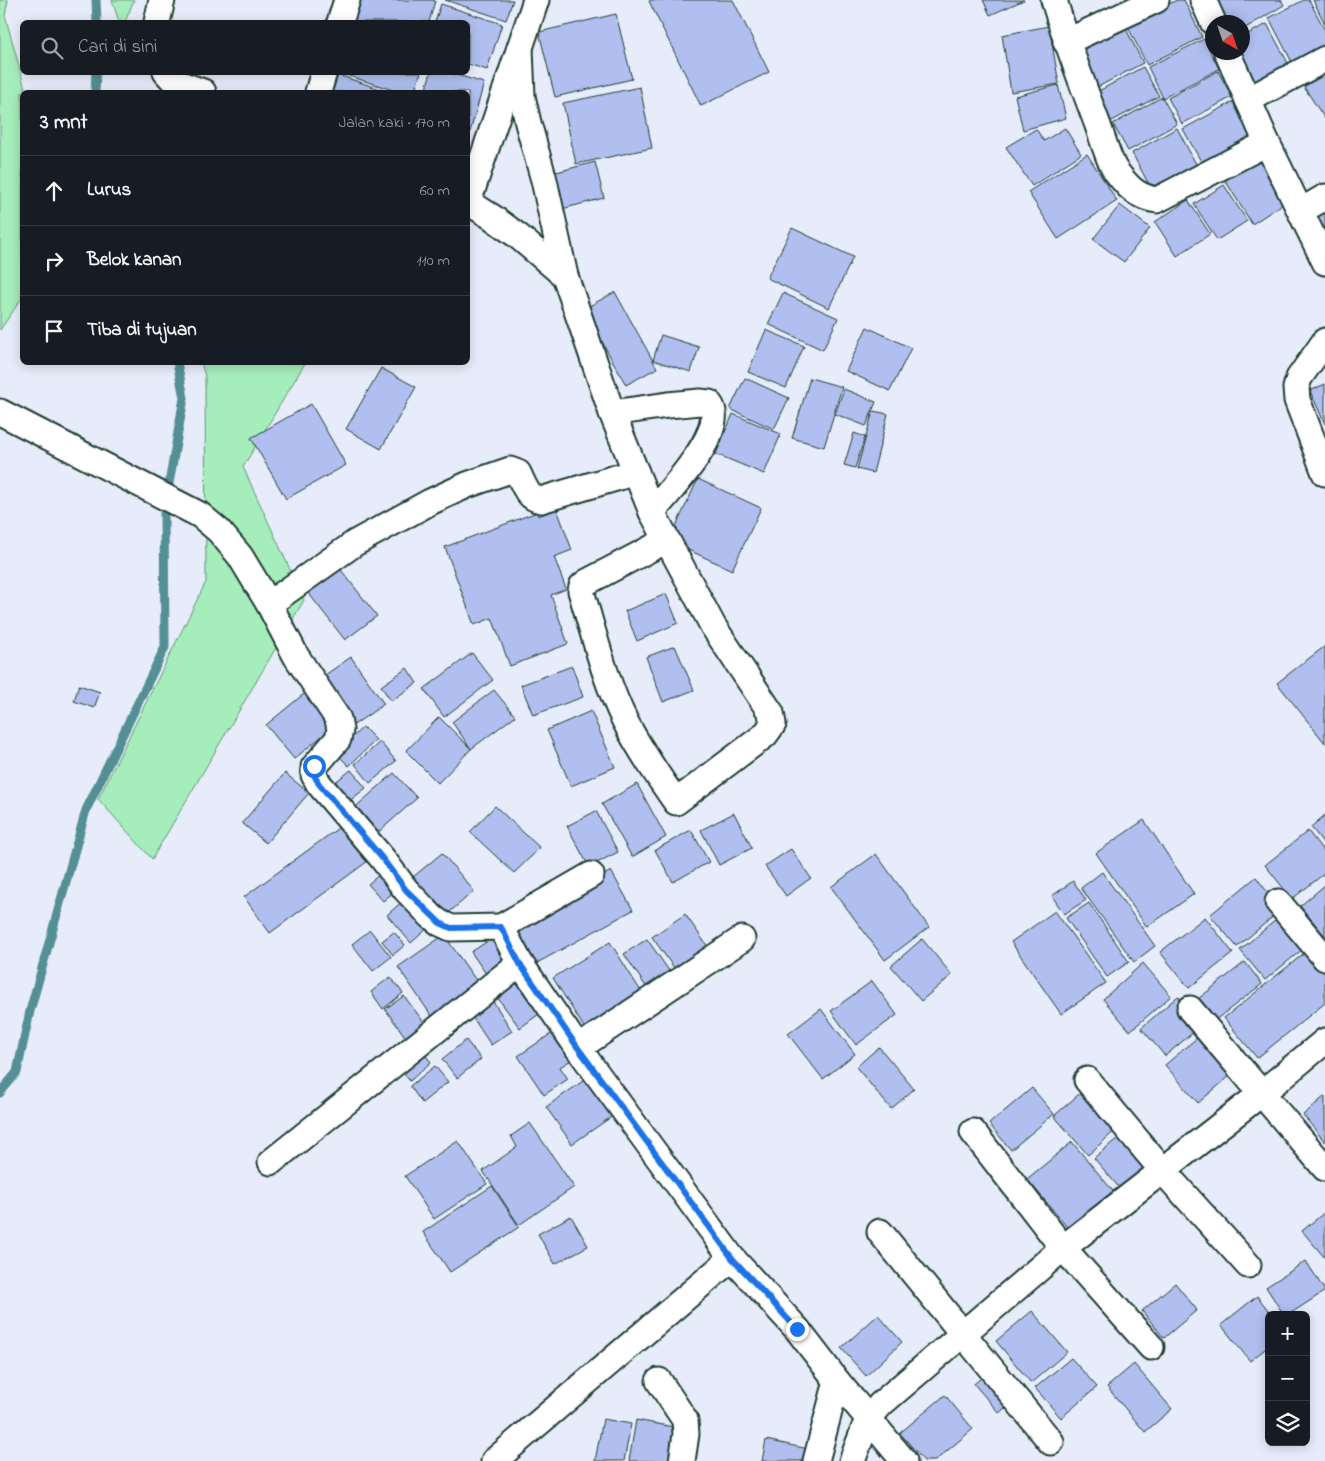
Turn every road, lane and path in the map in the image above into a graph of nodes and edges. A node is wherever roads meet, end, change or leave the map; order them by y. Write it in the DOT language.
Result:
graph roads {
  1 [pos="162,0"];
  2 [pos="348,0"];
  3 [pos="1054,0"];
  4 [pos="1156,0"];
  5 [pos="1203,0"];
  6 [pos="541,3"];
  7 [pos="1210,15"];
  8 [pos="157,20"];
  9 [pos="341,20"];
  10 [pos="1066,42"];
  11 [pos="520,48"];
  12 [pos="1325,59"];
  13 [pos="1230,60"];
  14 [pos="169,75"];
  15 [pos="323,75"];
  16 [pos="197,90"];
  17 [pos="319,90"];
  18 [pos="1248,100"];
  19 [pos="1267,143"];
  20 [pos="470,196"];
  21 [pos="1325,198"];
  22 [pos="470,203"];
  23 [pos="1301,211"];
  24 [pos="1325,262"];
  25 [pos="565,276"];
  26 [pos="1325,341"];
  27 [pos="0,412"];
  28 [pos="612,413"];
  29 [pos="636,472"];
  30 [pos="1325,473"];
  31 [pos="652,512"];
  32 [pos="667,540"];
  33 [pos="269,604"];
  34 [pos="591,875"];
  35 [pos="1278,902"];
  36 [pos="501,927"];
  37 [pos="742,939"];
  38 [pos="1325,958"];
  39 [pos="520,964"];
  40 [pos="1190,1009"];
  41 [pos="1325,1041"];
  42 [pos="578,1048"];
  43 [pos="1087,1080"];
  44 [pos="1262,1093"];
  45 [pos="973,1132"];
  46 [pos="271,1162"];
  47 [pos="1325,1168"];
  48 [pos="1162,1170"];
  49 [pos="880,1232"];
  50 [pos="1064,1248"];
  51 [pos="732,1258"];
  52 [pos="1248,1266"];
  53 [pos="963,1334"];
  54 [pos="1150,1347"];
  55 [pos="659,1381"];
  56 [pos="837,1381"];
  57 [pos="868,1419"];
  58 [pos="1050,1442"];
  59 [pos="494,1461"];
  60 [pos="682,1461"];
  61 [pos="816,1461"];
  62 [pos="852,1461"];
  63 [pos="904,1461"];
  1 -- 8 [label="street"];
  2 -- 9 [label="street"];
  3 -- 10 [label="street"];
  4 -- 10 [label="street"];
  5 -- 7 [label="street"];
  6 -- 11 [label="street"];
  10 -- 19 [label="street"];
  11 -- 20 [label="street"];
  11 -- 25 [label="street"];
  12 -- 18 [label="street"];
  13 -- 18 [label="street"];
  14 -- 16 [label="street"];
  15 -- 17 [label="street"];
  18 -- 19 [label="street"];
  19 -- 23 [label="street"];
  21 -- 23 [label="street"];
  22 -- 25 [label="street"];
  23 -- 24 [label="street"];
  25 -- 28 [label="street"];
  26 -- 30 [label="street"];
  27 -- 33 [label="street"];
  28 -- 29 [label="street"];
  28 -- 31 [label="street"];
  29 -- 31 [label="street"];
  29 -- 33 [label="street"];
  31 -- 32 [label="street"];
  32 -- 32 [label="street"];
  33 -- 36 [label="street"];
  34 -- 36 [label="street"];
  35 -- 38 [label="street"];
  36 -- 39 [label="street"];
  37 -- 42 [label="street"];
  39 -- 42 [label="street"];
  39 -- 46 [label="street"];
  40 -- 44 [label="street"];
  41 -- 44 [label="street"];
  42 -- 51 [label="street"];
  43 -- 48 [label="street"];
  44 -- 47 [label="street"];
  44 -- 48 [label="street"];
  45 -- 50 [label="street"];
  48 -- 50 [label="street"];
  48 -- 52 [label="street"];
  49 -- 53 [label="street"];
  50 -- 53 [label="street"];
  50 -- 54 [label="street"];
  51 -- 56 [label="street"];
  51 -- 59 [label="street"];
  53 -- 57 [label="street"];
  53 -- 58 [label="street"];
  55 -- 60 [label="street"];
  56 -- 57 [label="street"];
  56 -- 61 [label="street"];
  57 -- 62 [label="street"];
  57 -- 63 [label="street"];
}
